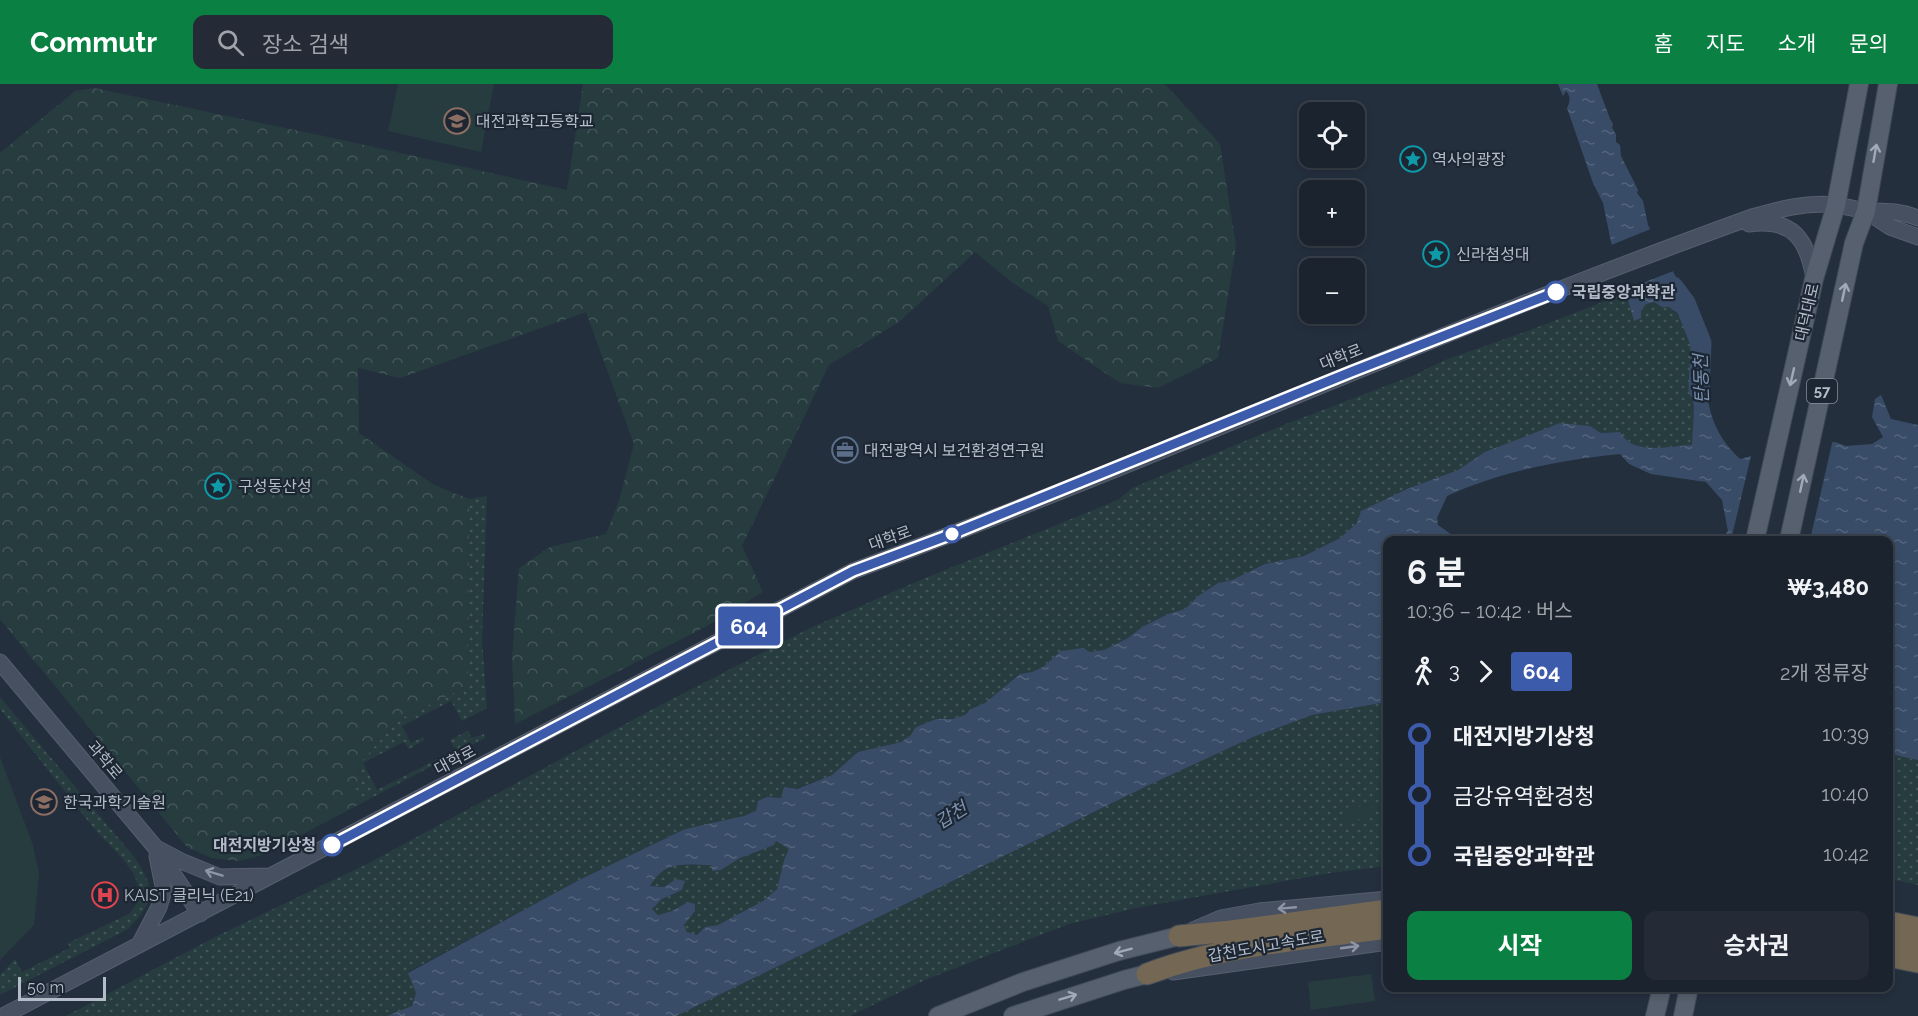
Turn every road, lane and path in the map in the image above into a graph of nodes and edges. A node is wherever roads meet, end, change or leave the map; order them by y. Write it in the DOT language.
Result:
graph roads {
  1 [pos="1859,84"];
  2 [pos="1888,84"];
  3 [pos="1836,205"];
  4 [pos="1866,211"];
  5 [pos="1918,218"];
  6 [pos="1722,228"];
  7 [pos="1918,237"];
  8 [pos="1814,279"];
  9 [pos="1756,536"];
  10 [pos="1790,536"];
  11 [pos="0,662"];
  12 [pos="155,847"];
  13 [pos="272,876"];
  14 [pos="1383,899"];
  15 [pos="1383,911"];
  16 [pos="1893,911"];
  17 [pos="200,914"];
  18 [pos="1918,915"];
  19 [pos="1893,923"];
  20 [pos="1918,928"];
  21 [pos="1383,929"];
  22 [pos="1179,936"];
  23 [pos="1893,940"];
  24 [pos="1383,943"];
  25 [pos="140,945"];
  26 [pos="1918,945"];
  27 [pos="1893,957"];
  28 [pos="1918,962"];
  29 [pos="1147,975"];
  30 [pos="1661,992"];
  31 [pos="1688,992"];
  32 [pos="3,1016"];
  33 [pos="938,1016"];
  34 [pos="1013,1016"];
  35 [pos="1655,1016"];
  36 [pos="1683,1016"];
  1 -- 3 [label="main road, 대덕대로 / 57"];
  4 -- 2 [label="main road, 대덕대로 / 57, one-way"];
  3 -- 4 [label="main road, 대학로"];
  3 -- 6 [label="main road, 대학로"];
  3 -- 8 [label="main road, 대덕대로 / 57"];
  4 -- 5 [label="main road"];
  4 -- 7 [label="main road"];
  10 -- 4 [label="main road, 대덕대로 / 57, one-way"];
  6 -- 8 [label="main road"];
  6 -- 13 [label="main road, 대학로"];
  8 -- 9 [label="main road, 대덕대로 / 57, one-way"];
  11 -- 12 [label="main road, 과학로"];
  13 -- 12 [label="main road, one-way"];
  12 -- 17 [label="main road, 과학로"];
  12 -- 25 [label="main road"];
  13 -- 17 [label="main road, 대학로"];
  14 -- 22 [label="main road, one-way"];
  15 -- 22 [label="highway, 갑천도시고속도로"];
  16 -- 18 [label="highway"];
  17 -- 25 [label="main road, 대학로"];
  19 -- 20 [label="highway"];
  21 -- 29 [label="highway, 갑천도시고속도로"];
  22 -- 33 [label="main road, one-way"];
  23 -- 26 [label="highway"];
  29 -- 24 [label="main road, one-way"];
  25 -- 32 [label="main road, 대학로"];
  27 -- 28 [label="highway"];
  34 -- 29 [label="main road, one-way"];
  30 -- 35 [label="main road"];
  31 -- 36 [label="main road"];
}
